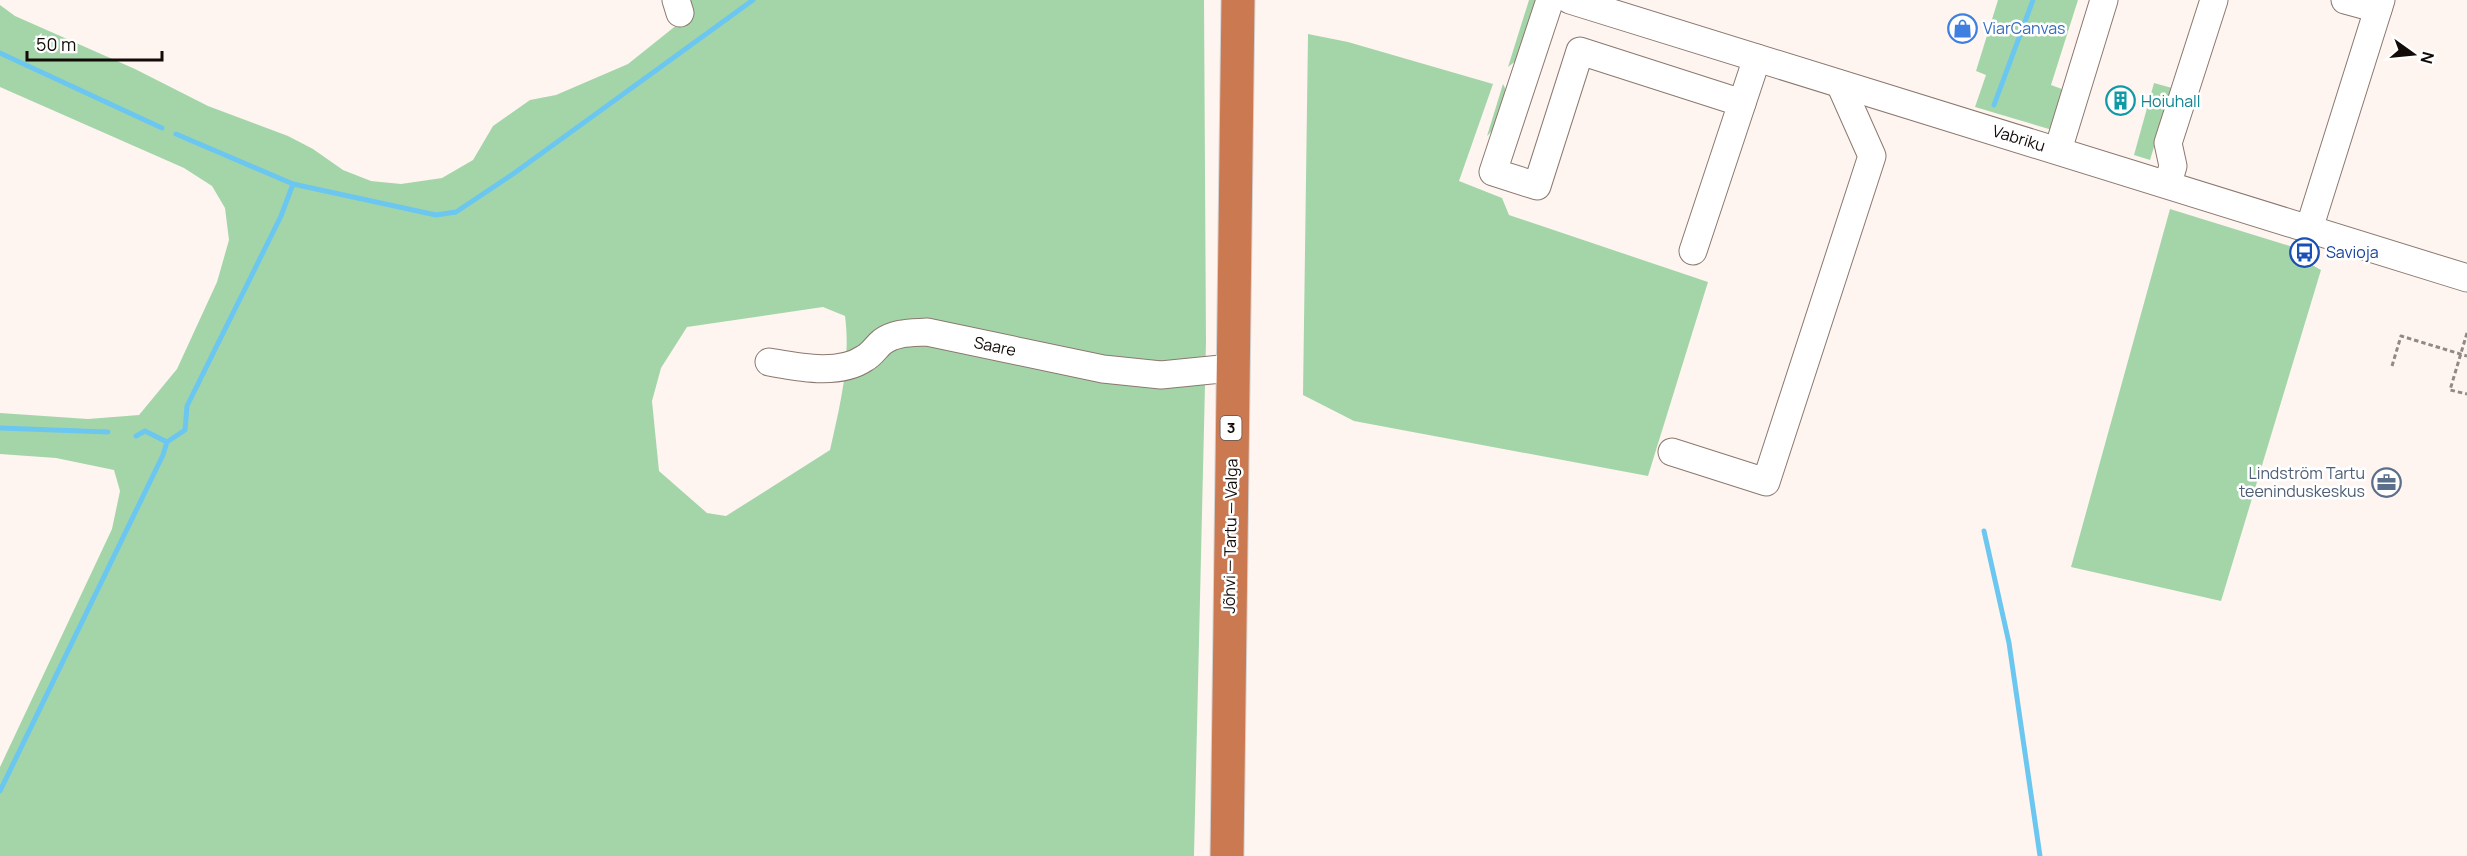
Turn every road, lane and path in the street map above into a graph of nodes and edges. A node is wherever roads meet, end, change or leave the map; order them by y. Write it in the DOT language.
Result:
graph roads {
  1 [pos="1238,0"];
  2 [pos="1550,0"];
  3 [pos="1570,0"];
  4 [pos="2104,0"];
  5 [pos="2214,0"];
  6 [pos="2347,0"];
  7 [pos="2380,4"];
  8 [pos="1757,58"];
  9 [pos="1840,84"];
  10 [pos="1742,103"];
  11 [pos="2058,150"];
  12 [pos="2168,183"];
  13 [pos="2309,229"];
  14 [pos="1693,251"];
  15 [pos="2467,278"];
  16 [pos="2467,333"];
  17 [pos="2461,354"];
  18 [pos="2467,356"];
  19 [pos="769,362"];
  20 [pos="2392,366"];
  21 [pos="1232,368"];
  22 [pos="2467,394"];
  23 [pos="1672,452"];
  24 [pos="1227,856"];
  1 -- 21 [label="highway, Jõhvi — Tartu — Valga / 3"];
  2 -- 10 [label="street"];
  3 -- 8 [label="street, Vabriku"];
  4 -- 11 [label="street"];
  5 -- 12 [label="street"];
  6 -- 7 [label="street"];
  7 -- 13 [label="street"];
  8 -- 9 [label="street, Vabriku"];
  8 -- 10 [label="street"];
  9 -- 11 [label="street, Vabriku"];
  9 -- 23 [label="street"];
  10 -- 14 [label="street"];
  11 -- 12 [label="street, Vabriku"];
  12 -- 13 [label="street, Vabriku"];
  13 -- 15 [label="street, Vabriku"];
  16 -- 17 [label="path"];
  17 -- 18 [label="path"];
  17 -- 20 [label="path"];
  17 -- 22 [label="path"];
  19 -- 21 [label="street, Saare"];
  21 -- 24 [label="highway, Jõhvi — Tartu — Valga / 3"];
}
